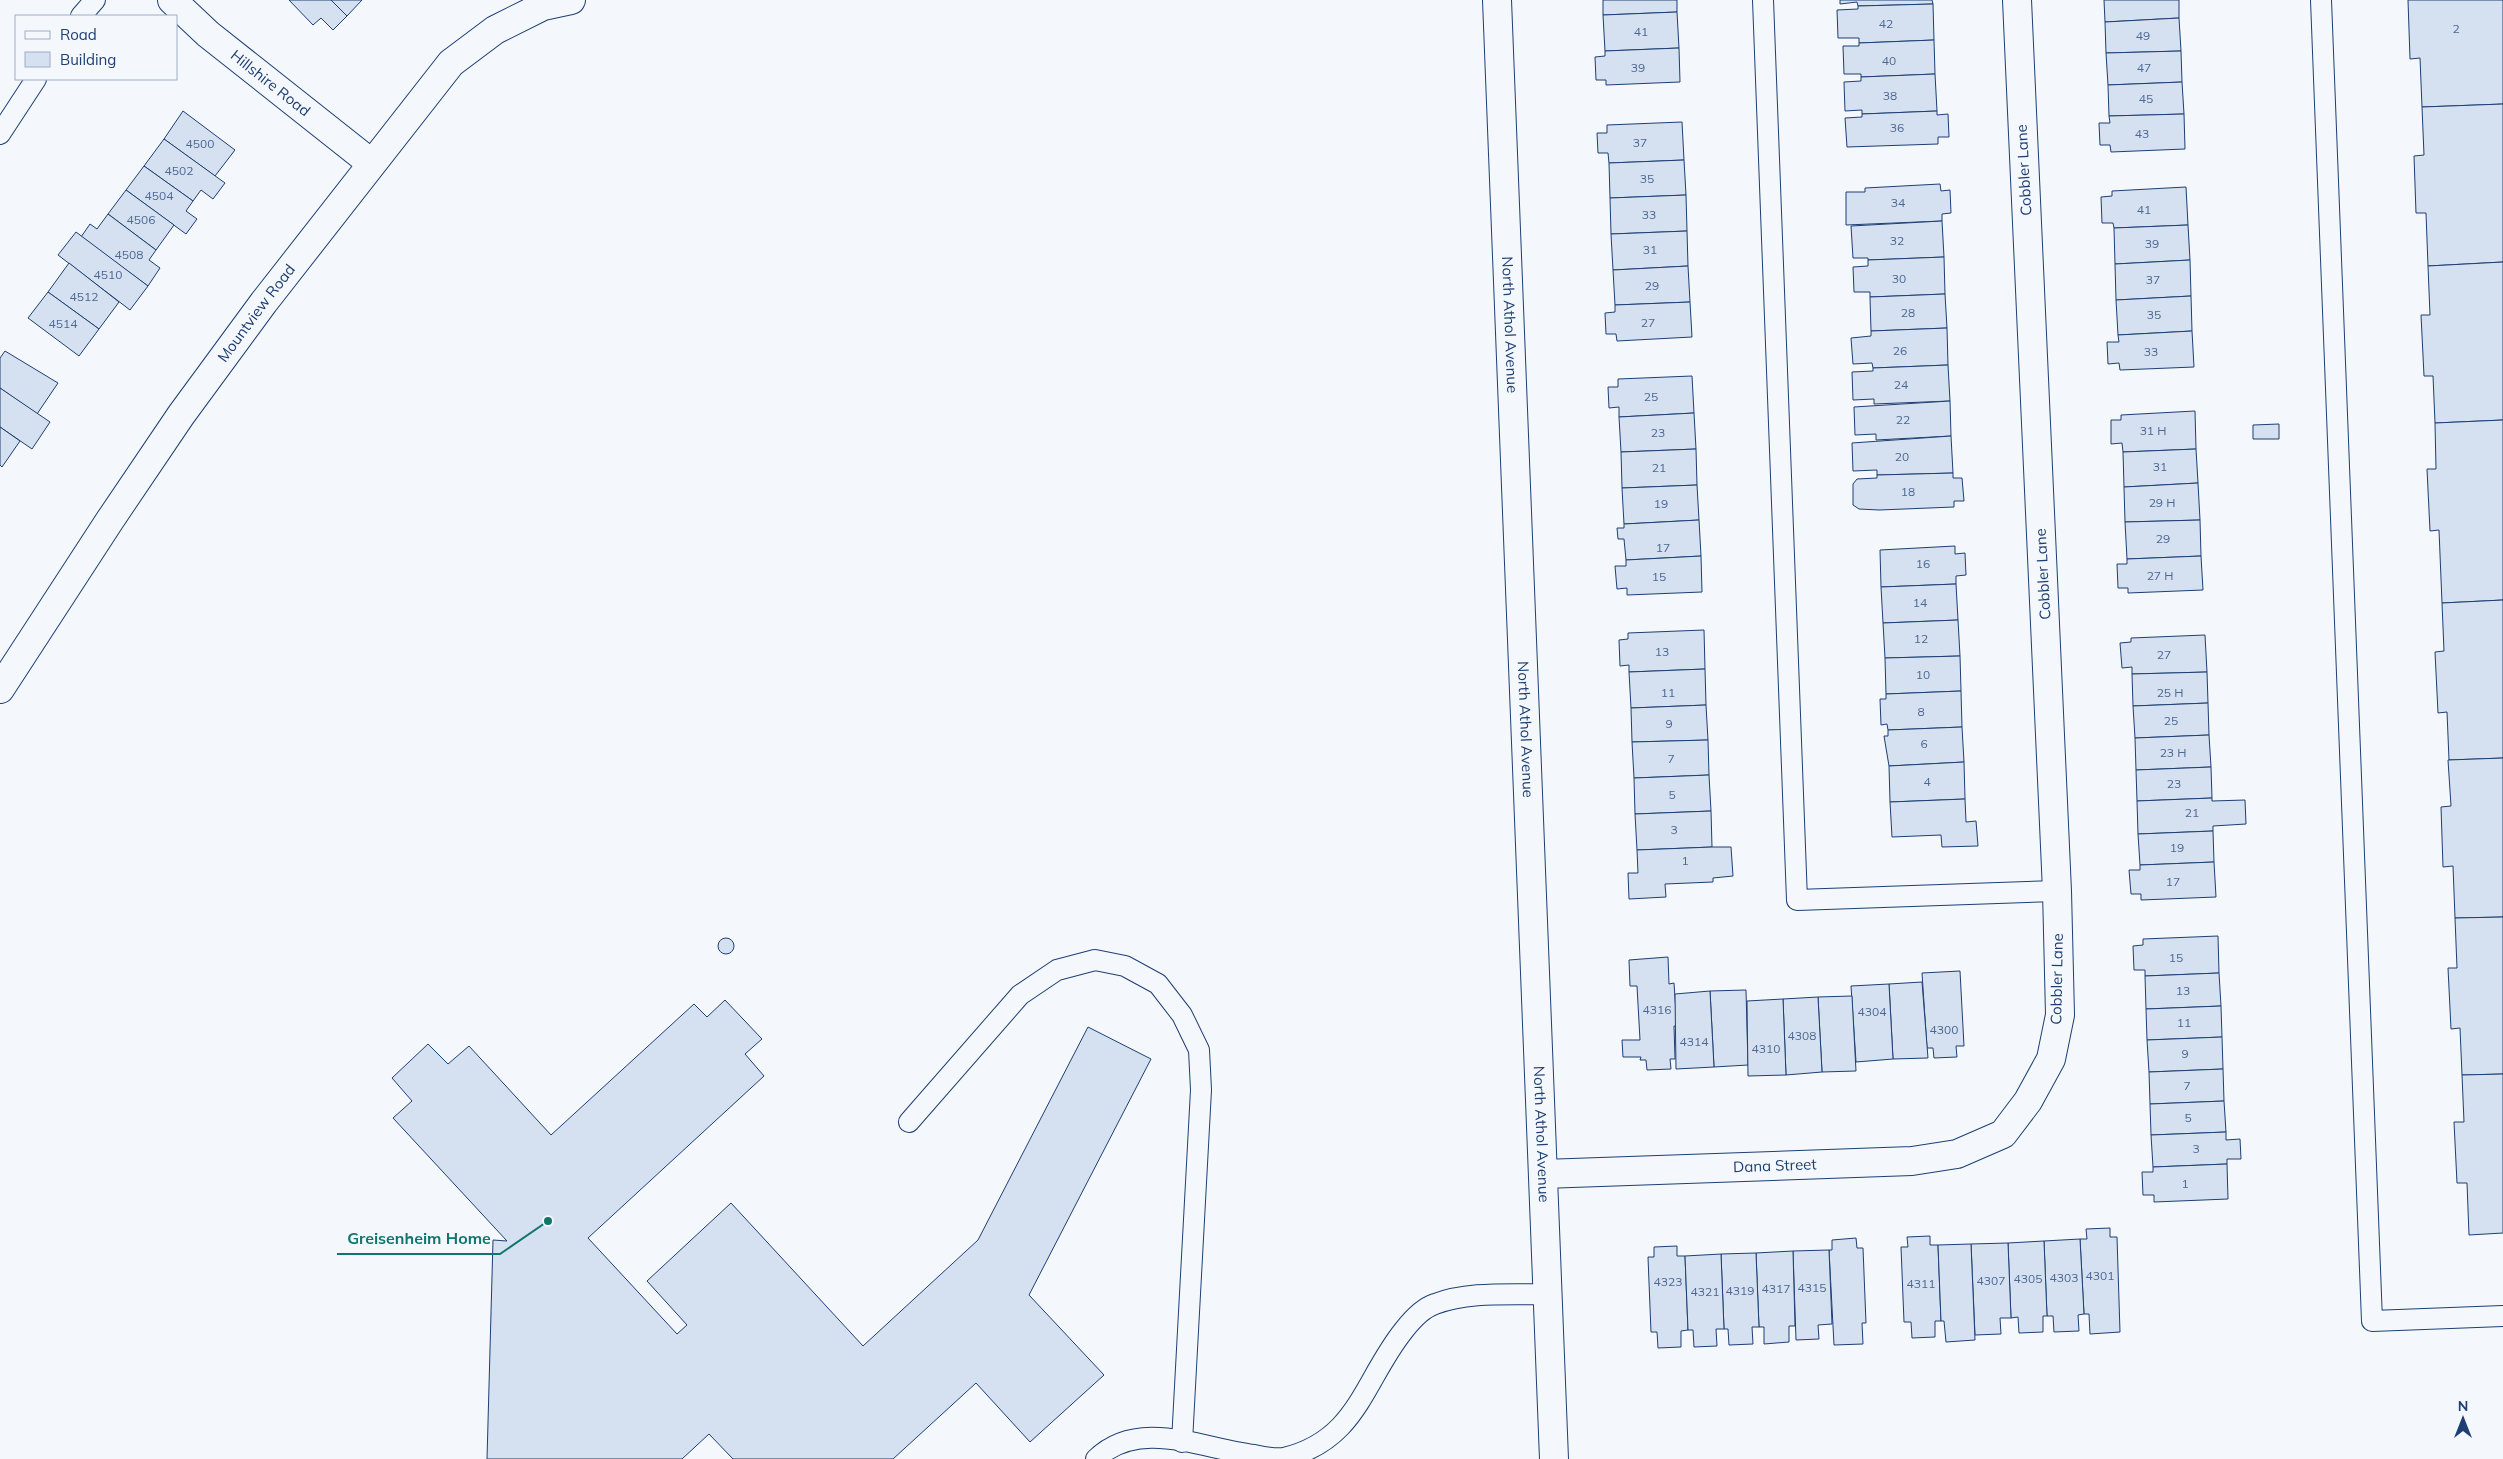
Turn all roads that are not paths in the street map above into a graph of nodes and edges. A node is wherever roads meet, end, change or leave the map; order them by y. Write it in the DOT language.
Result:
graph roads {
  1 [pos="94,0"];
  2 [pos="172,0"];
  3 [pos="571,0"];
  4 [pos="1497,0"];
  5 [pos="1763,0"];
  6 [pos="2017,0"];
  7 [pos="2321,0"];
  8 [pos="82,15"];
  9 [pos="35,80"];
  10 [pos="0,134"];
  11 [pos="371,164"];
  12 [pos="0,689"];
  13 [pos="2057,891"];
  14 [pos="909,1122"];
  15 [pos="2004,1134"];
  16 [pos="1543,1174"];
  17 [pos="1547,1294"];
  18 [pos="2503,1316"];
  19 [pos="1182,1442"];
  20 [pos="1096,1459"];
  21 [pos="1554,1459"];
  1 -- 8 [label="lane"];
  2 -- 11 [label="street, Hillshire Road"];
  3 -- 11 [label="street, Mountview Road"];
  4 -- 16 [label="street, North Athol Avenue"];
  5 -- 13 [label="lane"];
  6 -- 13 [label="street, Cobbler Lane"];
  7 -- 18 [label="lane"];
  9 -- 10 [label="lane"];
  11 -- 12 [label="street, Mountview Road"];
  13 -- 15 [label="street, Cobbler Lane"];
  14 -- 19 [label="lane"];
  15 -- 16 [label="street, Dana Street"];
  16 -- 17 [label="street, North Athol Avenue"];
  17 -- 19 [label="lane"];
  17 -- 21 [label="street, North Athol Avenue"];
  19 -- 20 [label="lane"];
}
